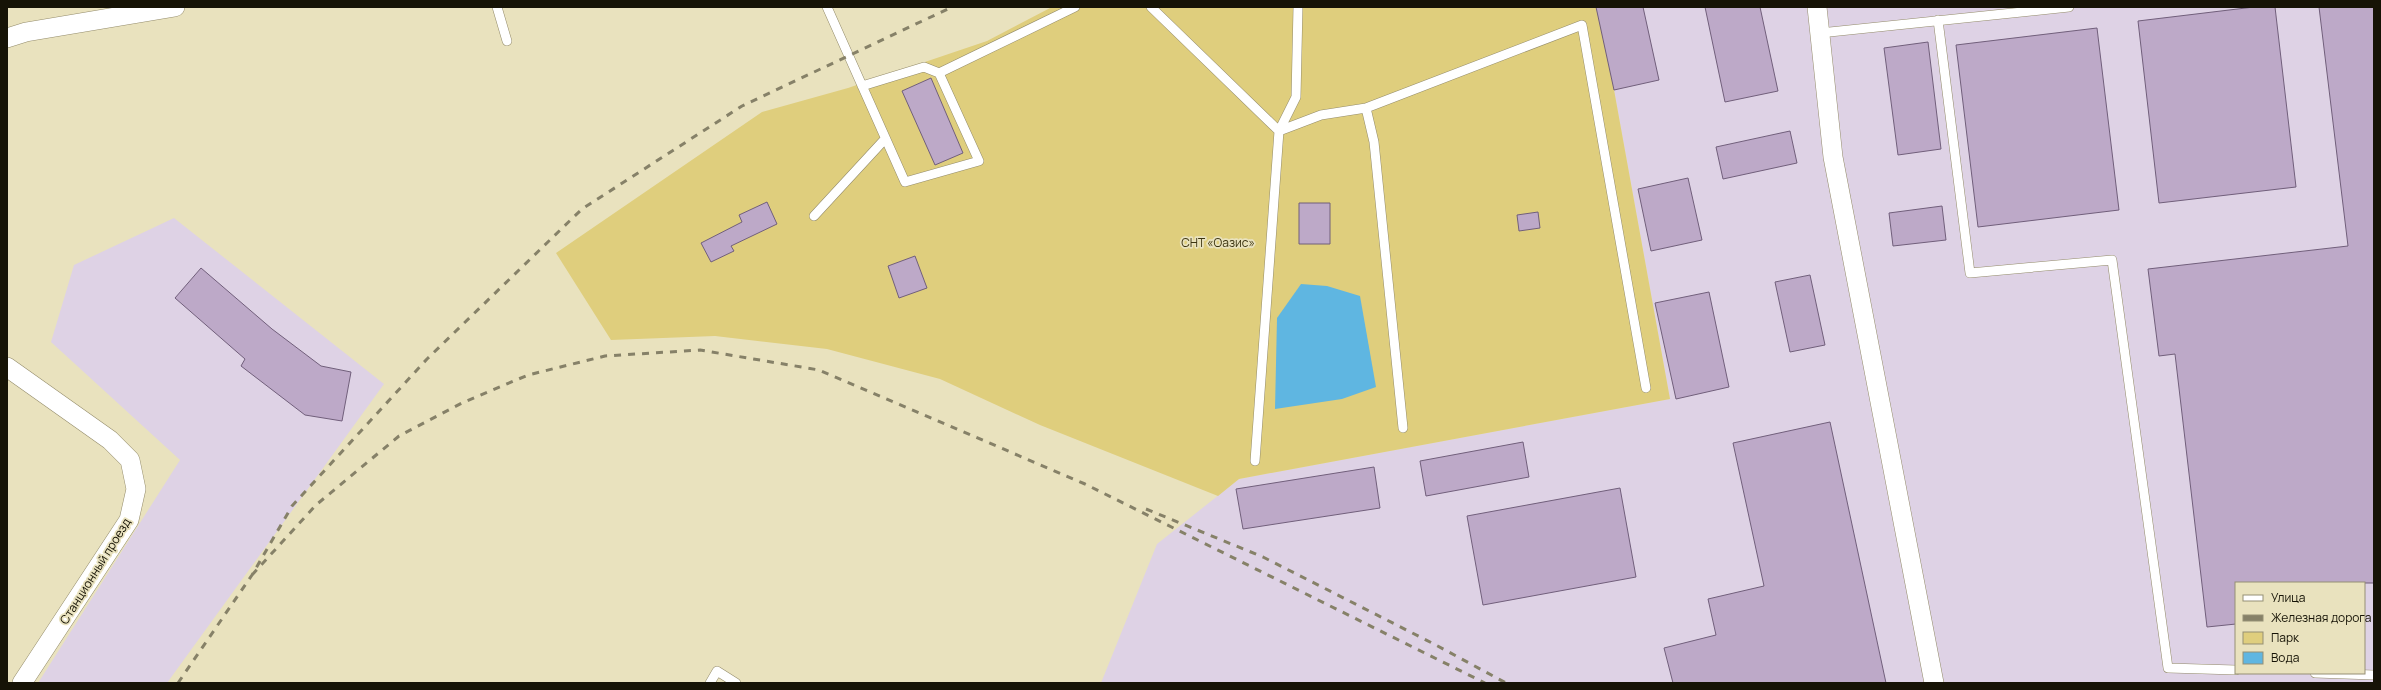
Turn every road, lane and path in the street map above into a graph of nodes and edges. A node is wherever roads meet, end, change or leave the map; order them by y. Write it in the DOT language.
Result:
graph roads {
  1 [pos="175,7"];
  2 [pos="497,7"];
  3 [pos="827,7"];
  4 [pos="1076,7"];
  5 [pos="1151,7"];
  6 [pos="1298,7"];
  7 [pos="1817,7"];
  8 [pos="2069,7"];
  9 [pos="147,9"];
  10 [pos="1938,20"];
  11 [pos="1820,33"];
  12 [pos="7,38"];
  13 [pos="507,41"];
  14 [pos="939,73"];
  15 [pos="862,86"];
  16 [pos="1366,108"];
  17 [pos="1279,130"];
  18 [pos="885,138"];
  19 [pos="814,216"];
  20 [pos="7,367"];
  21 [pos="1646,388"];
  22 [pos="1403,428"];
  23 [pos="1255,461"];
  24 [pos="2235,670"];
  25 [pos="2344,674"];
  26 [pos="2374,675"];
  27 [pos="22,683"];
  28 [pos="710,683"];
  29 [pos="736,683"];
  30 [pos="1934,683"];
  1 -- 9 [label="street"];
  2 -- 13 [label="lane"];
  3 -- 15 [label="lane"];
  4 -- 14 [label="lane"];
  5 -- 17 [label="lane"];
  6 -- 17 [label="lane"];
  7 -- 11 [label="street"];
  8 -- 10 [label="lane"];
  9 -- 12 [label="street"];
  10 -- 11 [label="lane"];
  10 -- 24 [label="lane"];
  11 -- 30 [label="street"];
  14 -- 15 [label="lane"];
  14 -- 18 [label="lane"];
  15 -- 18 [label="lane"];
  16 -- 17 [label="lane"];
  16 -- 21 [label="lane"];
  16 -- 22 [label="lane"];
  17 -- 23 [label="lane"];
  18 -- 19 [label="lane"];
  20 -- 27 [label="street, Станционный проезд"];
  25 -- 26 [label="lane"];
  28 -- 29 [label="lane"];
}
